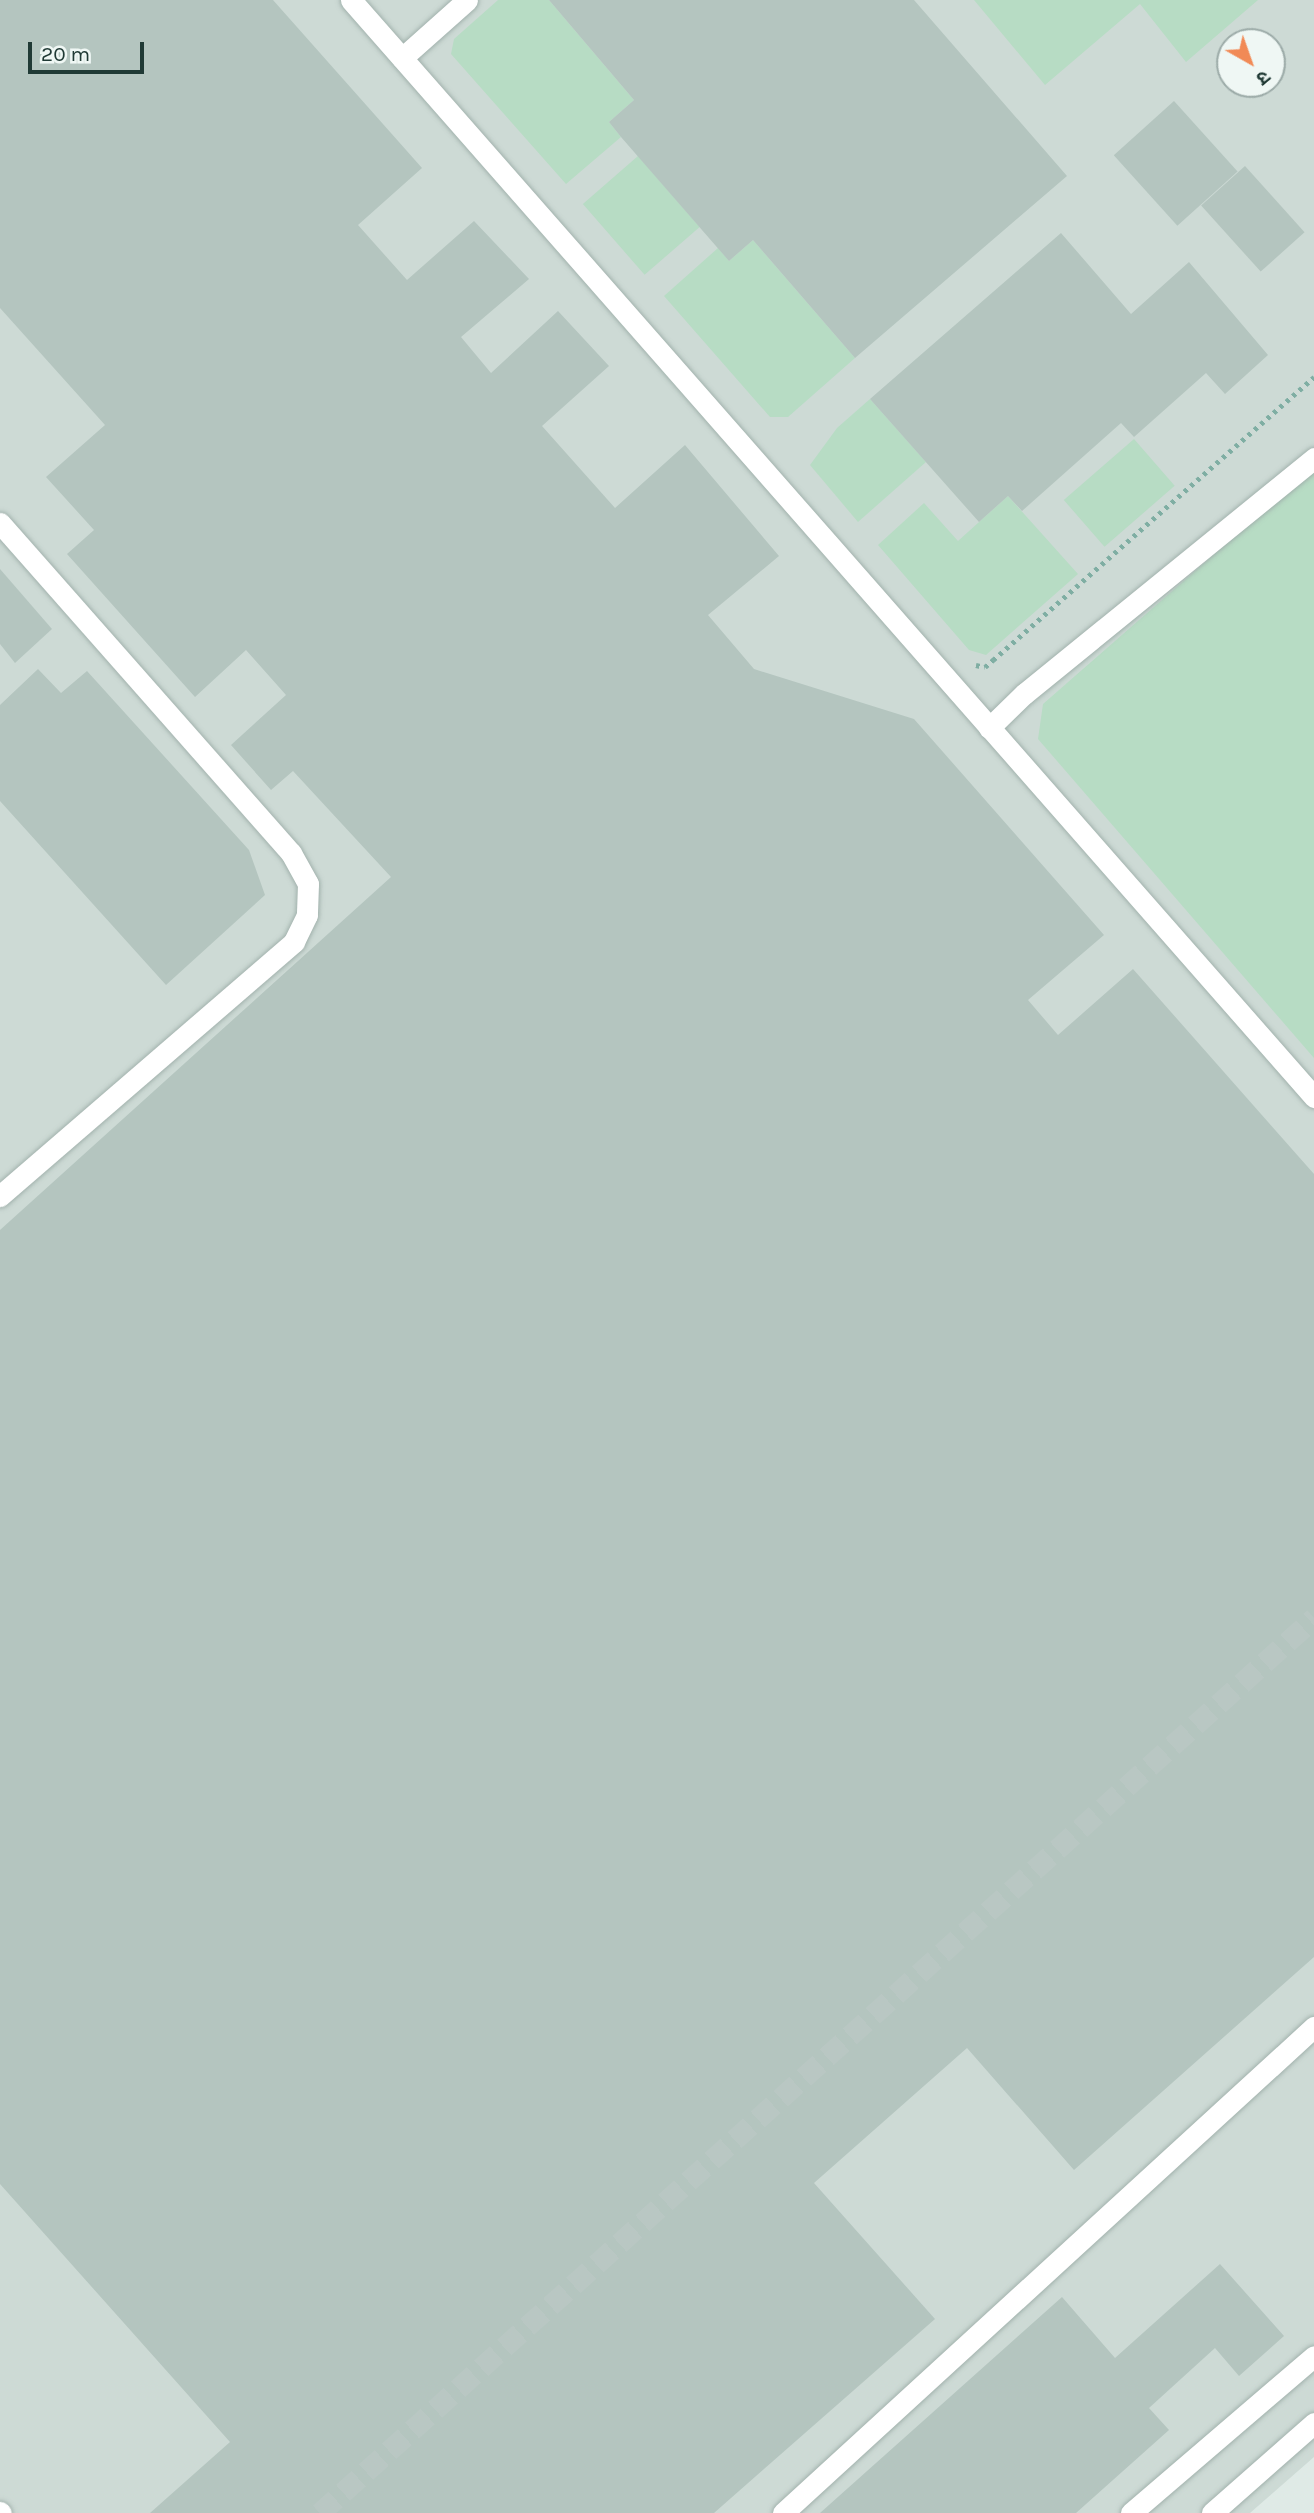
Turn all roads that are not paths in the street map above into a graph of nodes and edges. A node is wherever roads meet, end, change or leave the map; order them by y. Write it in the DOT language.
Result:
graph roads {
  1 [pos="351,0"];
  2 [pos="467,0"];
  3 [pos="402,58"];
  4 [pos="1314,458"];
  5 [pos="0,523"];
  6 [pos="989,729"];
  7 [pos="1314,1097"];
  8 [pos="0,1196"];
  9 [pos="1314,2027"];
  10 [pos="1314,2356"];
  11 [pos="1314,2423"];
  12 [pos="783,2513"];
  13 [pos="1131,2513"];
  14 [pos="1212,2513"];
  1 -- 3 [label="lane"];
  2 -- 3 [label="lane"];
  3 -- 6 [label="lane"];
  4 -- 6 [label="lane"];
  5 -- 8 [label="lane"];
  6 -- 7 [label="lane"];
  9 -- 12 [label="lane"];
  10 -- 13 [label="lane"];
  11 -- 14 [label="lane"];
}
